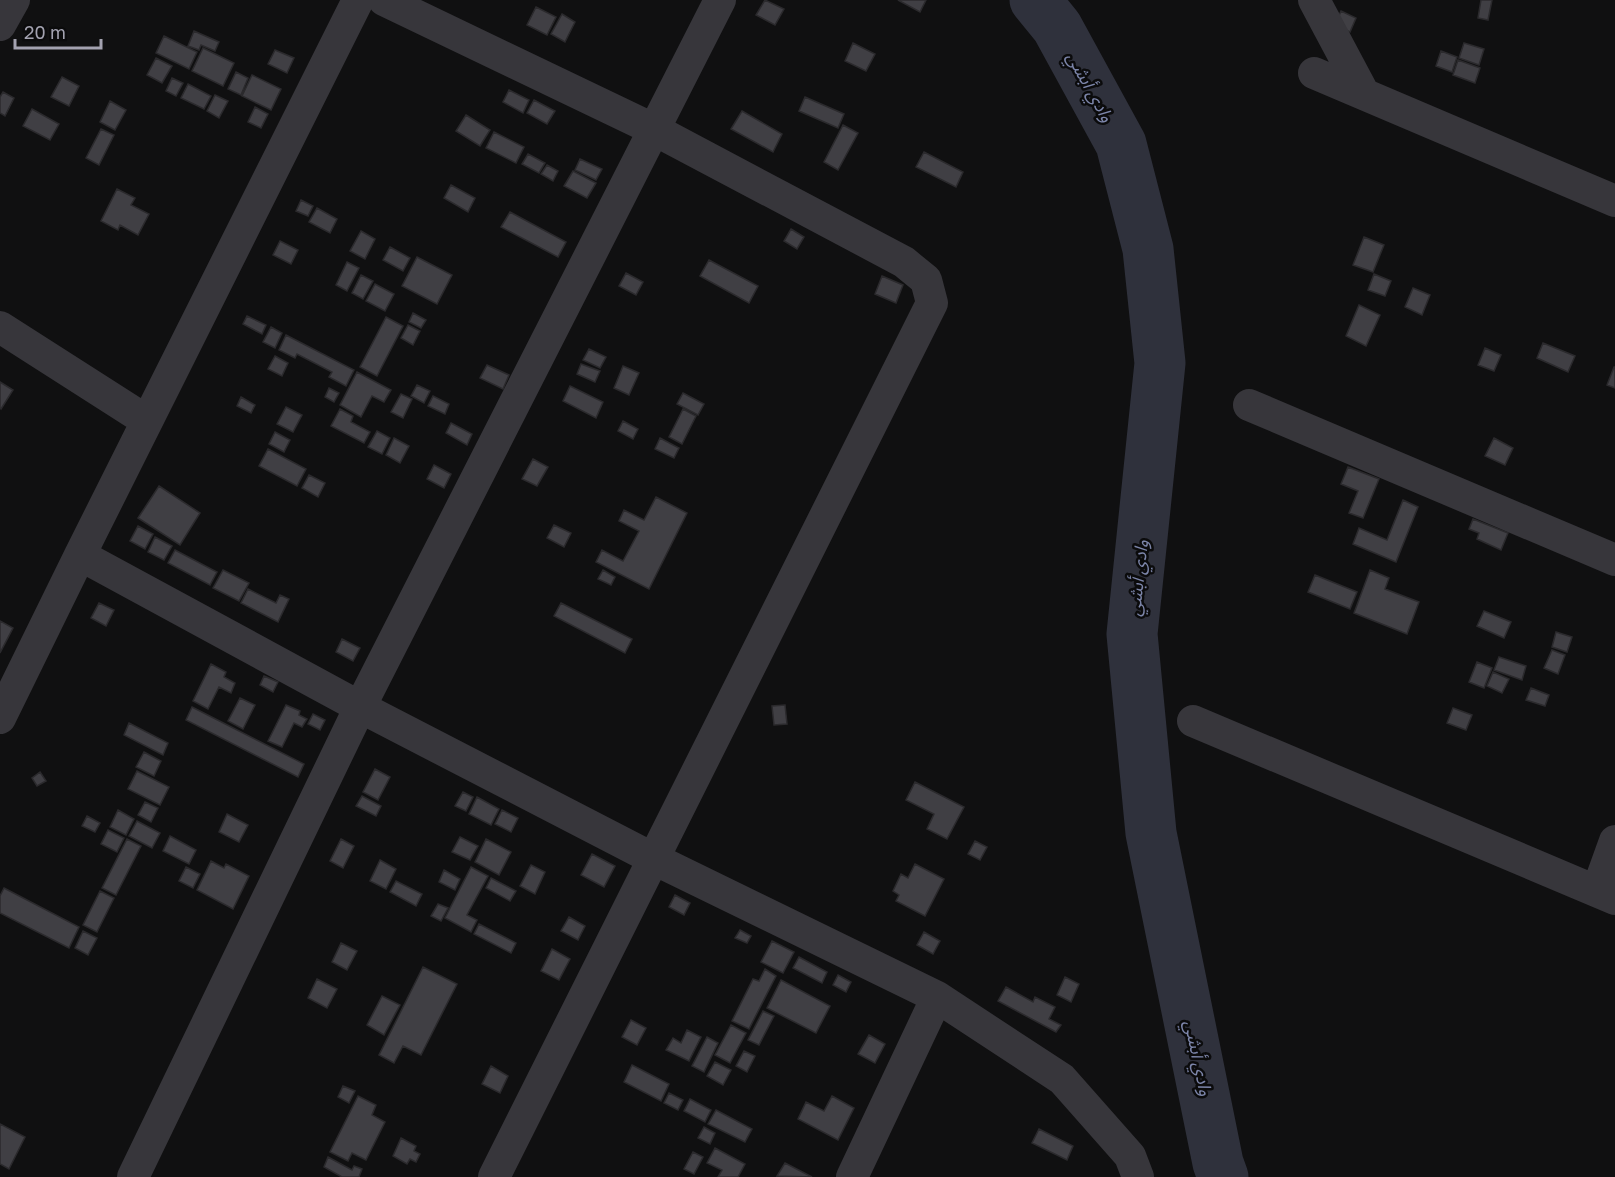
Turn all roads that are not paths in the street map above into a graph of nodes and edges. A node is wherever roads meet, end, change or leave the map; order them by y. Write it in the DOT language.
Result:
graph roads {
  1 [pos="14,0"];
  2 [pos="358,0"];
  3 [pos="384,0"];
  4 [pos="720,0"];
  5 [pos="1314,0"];
  6 [pos="0,25"];
  7 [pos="1314,72"];
  8 [pos="1364,94"];
  9 [pos="653,129"];
  10 [pos="1615,201"];
  11 [pos="0,327"];
  12 [pos="1249,405"];
  13 [pos="147,421"];
  14 [pos="80,555"];
  15 [pos="1615,560"];
  16 [pos="360,707"];
  17 [pos="0,718"];
  18 [pos="1193,721"];
  19 [pos="1615,841"];
  20 [pos="652,858"];
  21 [pos="1606,895"];
  22 [pos="937,997"];
  23 [pos="133,1177"];
  24 [pos="494,1177"];
  25 [pos="852,1177"];
  26 [pos="1138,1177"];
  1 -- 6 [label="street"];
  2 -- 13 [label="street"];
  3 -- 9 [label="street"];
  4 -- 9 [label="street"];
  5 -- 8 [label="street"];
  7 -- 8 [label="street"];
  8 -- 10 [label="street"];
  9 -- 16 [label="street"];
  9 -- 20 [label="street"];
  11 -- 13 [label="street"];
  12 -- 15 [label="street"];
  13 -- 14 [label="street"];
  14 -- 16 [label="street"];
  14 -- 17 [label="street"];
  16 -- 20 [label="street"];
  16 -- 23 [label="street"];
  18 -- 21 [label="street"];
  19 -- 21 [label="street"];
  20 -- 22 [label="street"];
  20 -- 24 [label="street"];
  22 -- 25 [label="street"];
  22 -- 26 [label="street"];
}
